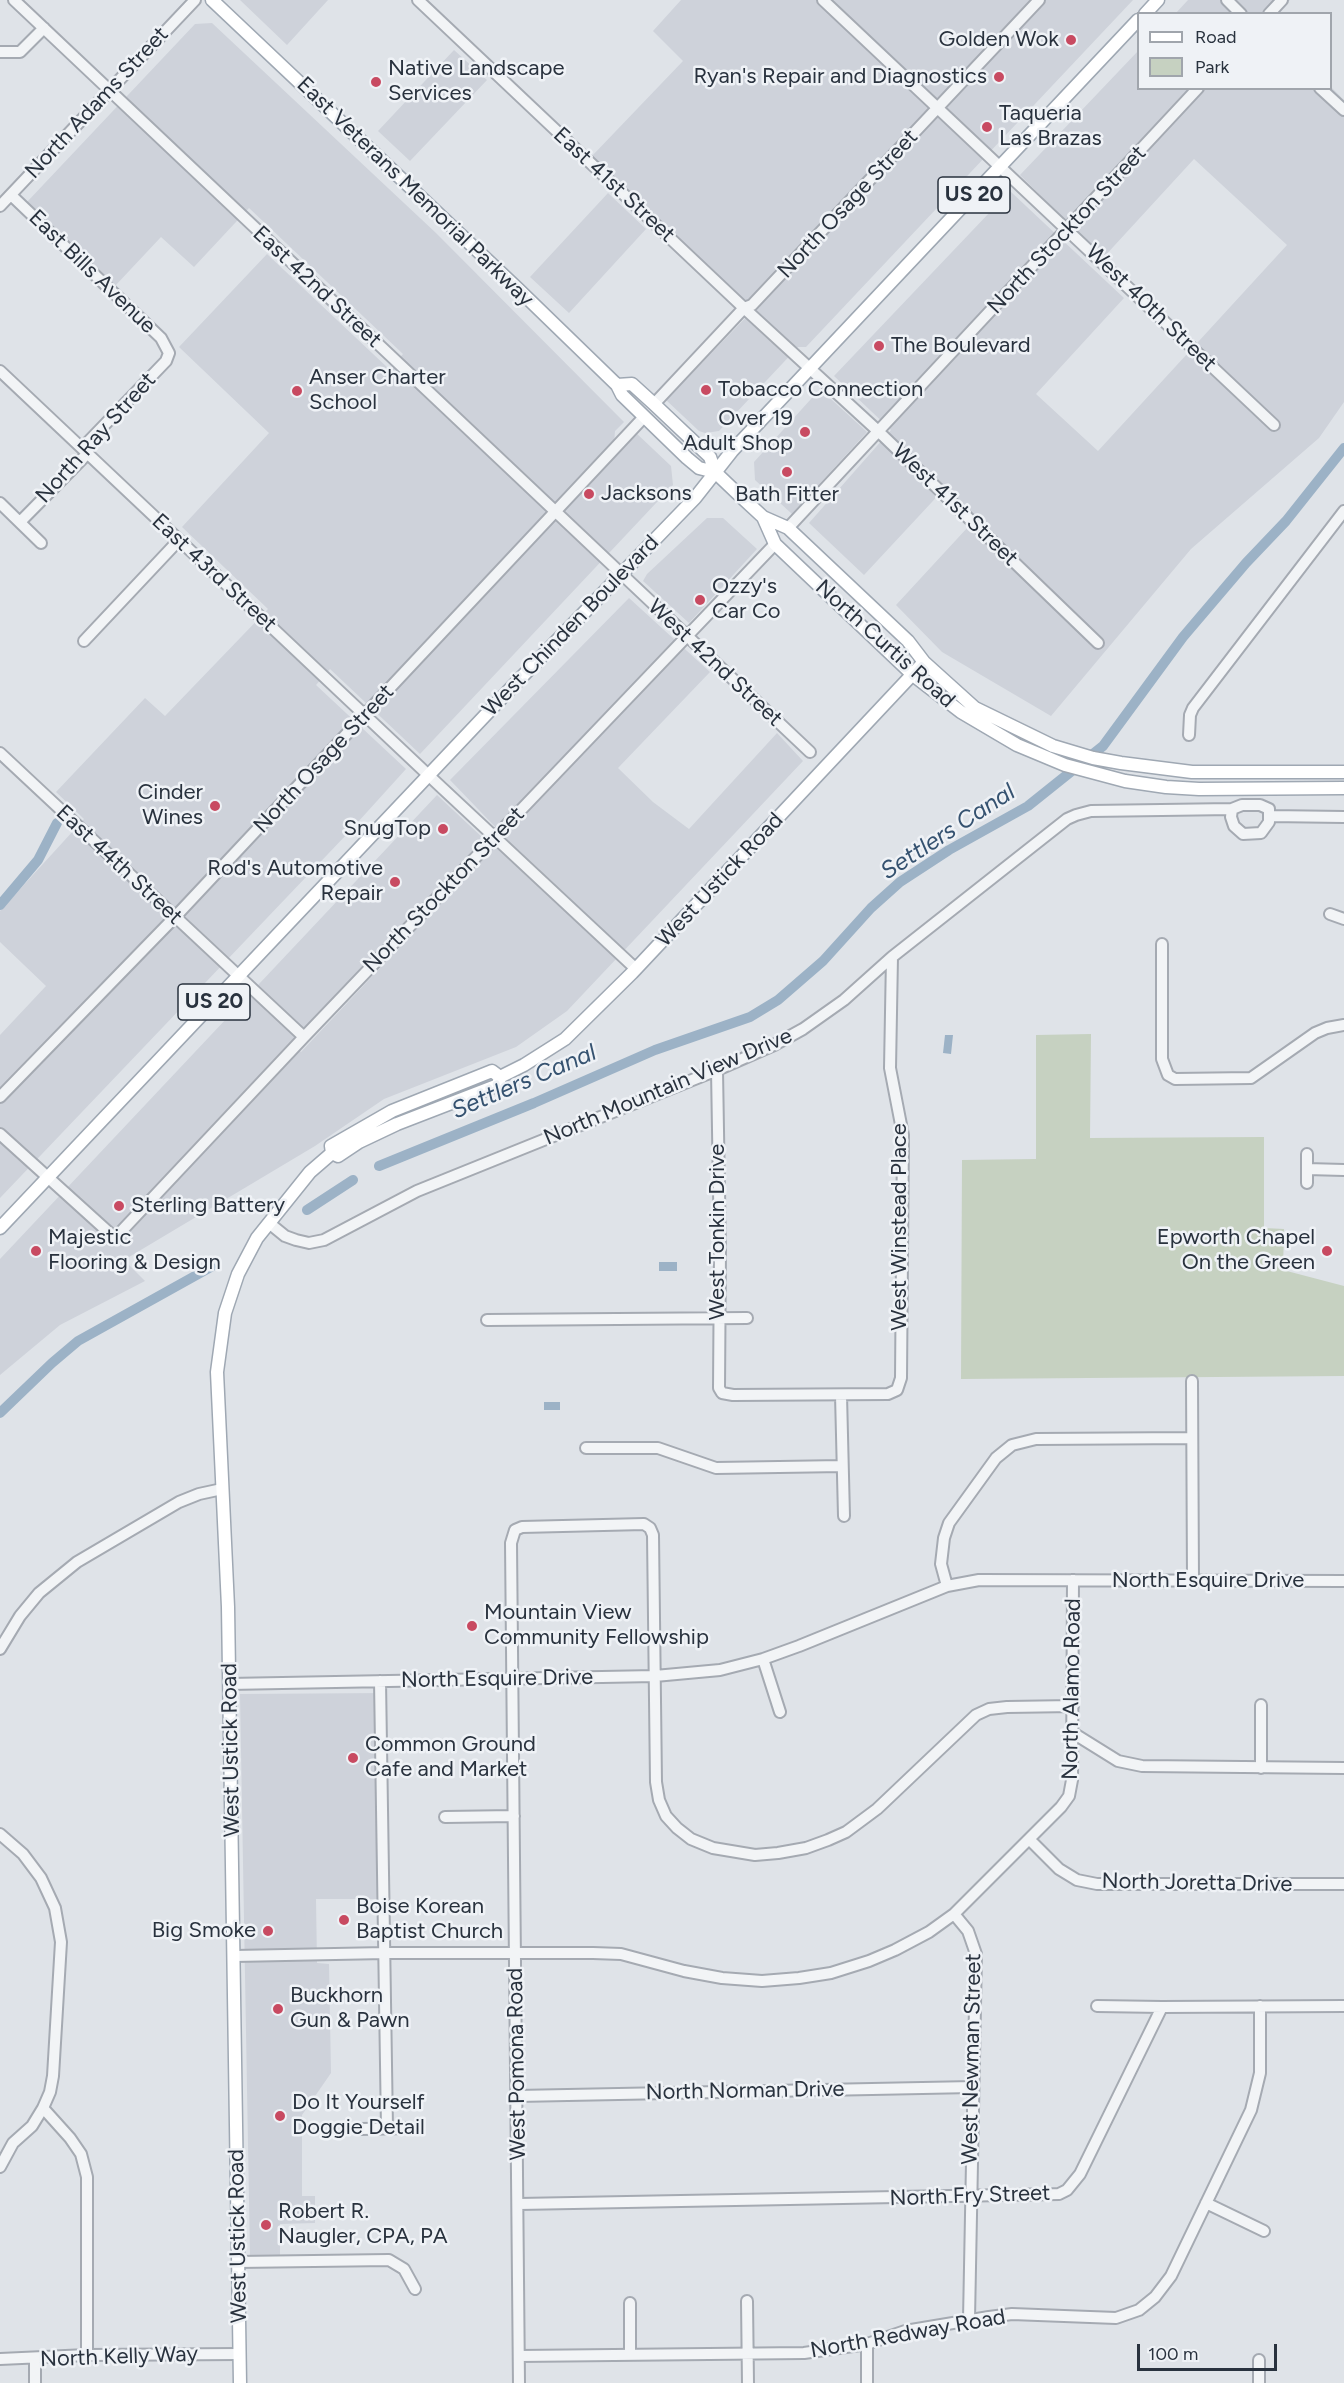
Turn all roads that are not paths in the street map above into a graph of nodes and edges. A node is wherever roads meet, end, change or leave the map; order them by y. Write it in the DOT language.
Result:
graph roads {
  1 [pos="14,0"];
  2 [pos="195,0"];
  3 [pos="212,0"];
  4 [pos="418,0"];
  5 [pos="823,0"];
  6 [pos="1040,0"];
  7 [pos="1158,0"];
  8 [pos="1227,0"];
  9 [pos="1282,0"];
  10 [pos="1147,12"];
  11 [pos="1239,12"];
  12 [pos="1271,12"];
  13 [pos="1137,21"];
  14 [pos="44,28"];
  15 [pos="0,44"];
  16 [pos="4,52"];
  17 [pos="109,90"];
  18 [pos="1196,90"];
  19 [pos="1322,90"];
  20 [pos="937,109"];
  21 [pos="1344,110"];
  22 [pos="1000,167"];
  23 [pos="10,195"];
  24 [pos="0,206"];
  25 [pos="1068,229"];
  26 [pos="744,308"];
  27 [pos="169,353"];
  28 [pos="810,369"];
  29 [pos="0,371"];
  30 [pos="617,385"];
  31 [pos="654,404"];
  32 [pos="644,417"];
  33 [pos="1274,425"];
  34 [pos="878,431"];
  35 [pos="88,453"];
  36 [pos="715,472"];
  37 [pos="0,503"];
  38 [pos="1344,511"];
  39 [pos="556,512"];
  40 [pos="763,518"];
  41 [pos="20,522"];
  42 [pos="788,528"];
  43 [pos="179,540"];
  44 [pos="41,543"];
  45 [pos="775,544"];
  46 [pos="621,573"];
  47 [pos="687,637"];
  48 [pos="84,641"];
  49 [pos="1098,643"];
  50 [pos="924,662"];
  51 [pos="913,675"];
  52 [pos="365,715"];
  53 [pos="1189,735"];
  54 [pos="810,752"];
  55 [pos="1051,752"];
  56 [pos="0,753"];
  57 [pos="1344,772"];
  58 [pos="429,775"];
  59 [pos="1344,788"];
  60 [pos="1232,809"];
  61 [pos="1270,816"];
  62 [pos="1344,817"];
  63 [pos="494,837"];
  64 [pos="1330,914"];
  65 [pos="175,917"];
  66 [pos="1344,919"];
  67 [pos="1162,944"];
  68 [pos="892,957"];
  69 [pos="636,969"];
  70 [pos="238,976"];
  71 [pos="1344,1025"];
  72 [pos="304,1037"];
  73 [pos="717,1070"];
  74 [pos="0,1097"];
  75 [pos="0,1134"];
  76 [pos="1307,1154"];
  77 [pos="1307,1170"];
  78 [pos="1344,1170"];
  79 [pos="47,1178"];
  80 [pos="1307,1183"];
  81 [pos="269,1223"];
  82 [pos="0,1228"];
  83 [pos="718,1318"];
  84 [pos="747,1318"];
  85 [pos="487,1320"];
  86 [pos="1192,1381"];
  87 [pos="841,1395"];
  88 [pos="1192,1438"];
  89 [pos="586,1448"];
  90 [pos="842,1466"];
  91 [pos="222,1489"];
  92 [pos="844,1516"];
  93 [pos="1073,1580"];
  94 [pos="1193,1580"];
  95 [pos="1344,1581"];
  96 [pos="947,1586"];
  97 [pos="0,1649"];
  98 [pos="763,1659"];
  99 [pos="655,1676"];
  100 [pos="513,1678"];
  101 [pos="380,1681"];
  102 [pos="230,1684"];
  103 [pos="1261,1705"];
  104 [pos="1073,1706"];
  105 [pos="780,1712"];
  106 [pos="1073,1733"];
  107 [pos="1261,1768"];
  108 [pos="1344,1768"];
  109 [pos="514,1816"];
  110 [pos="445,1817"];
  111 [pos="0,1834"];
  112 [pos="1029,1839"];
  113 [pos="1344,1884"];
  114 [pos="954,1914"];
  115 [pos="385,1953"];
  116 [pos="516,1954"];
  117 [pos="235,1956"];
  118 [pos="1097,2006"];
  119 [pos="1260,2006"];
  120 [pos="1344,2006"];
  121 [pos="1162,2007"];
  122 [pos="973,2087"];
  123 [pos="518,2096"];
  124 [pos="44,2108"];
  125 [pos="387,2128"];
  126 [pos="408,2128"];
  127 [pos="361,2129"];
  128 [pos="0,2167"];
  129 [pos="971,2197"];
  130 [pos="1206,2203"];
  131 [pos="519,2204"];
  132 [pos="1264,2231"];
  133 [pos="238,2262"];
  134 [pos="415,2289"];
  135 [pos="747,2301"];
  136 [pos="630,2303"];
  137 [pos="969,2319"];
  138 [pos="867,2344"];
  139 [pos="748,2353"];
  140 [pos="239,2354"];
  141 [pos="87,2355"];
  142 [pos="630,2355"];
  143 [pos="519,2356"];
  144 [pos="0,2359"];
  145 [pos="35,2359"];
  146 [pos="1259,2360"];
  147 [pos="35,2383"];
  148 [pos="240,2383"];
  149 [pos="519,2383"];
  150 [pos="748,2383"];
  151 [pos="867,2383"];
  152 [pos="1259,2383"];
  1 -- 14 [label="street, East 42nd Street"];
  2 -- 17 [label="street, North Adams Street"];
  3 -- 30 [label="main road, East Veterans Memorial Parkway"];
  4 -- 26 [label="street, East 41st Street"];
  5 -- 20 [label="street, West 40th Street"];
  6 -- 20 [label="street, North Osage Street"];
  7 -- 10 [label="main road"];
  8 -- 11 [label="street"];
  9 -- 12 [label="street"];
  13 -- 22 [label="main road, West Chinden Boulevard / US 20"];
  14 -- 16 [label="street"];
  14 -- 17 [label="street, East 42nd Street"];
  15 -- 16 [label="street"];
  17 -- 23 [label="street, North Adams Street"];
  17 -- 39 [label="street, East 42nd Street"];
  18 -- 25 [label="street, North Stockton Street"];
  19 -- 21 [label="street"];
  20 -- 22 [label="street, West 40th Street"];
  20 -- 26 [label="street, North Osage Street"];
  22 -- 25 [label="street, West 40th Street"];
  22 -- 28 [label="main road, West Chinden Boulevard / US 20"];
  23 -- 24 [label="street, North Adams Street"];
  23 -- 27 [label="street, East Bills Avenue"];
  25 -- 33 [label="street, West 40th Street"];
  25 -- 34 [label="street, North Stockton Street"];
  26 -- 28 [label="street, East 41st Street"];
  26 -- 31 [label="street, North Osage Street"];
  27 -- 35 [label="street, North Ray Street"];
  28 -- 34 [label="street, West 41st Street"];
  28 -- 36 [label="main road, West Chinden Boulevard / US 20"];
  29 -- 35 [label="street, East 43rd Street"];
  30 -- 31 [label="main road, East Veterans Memorial Parkway"];
  30 -- 32 [label="main road, East Veterans Memorial Parkway"];
  31 -- 36 [label="main road, East Veterans Memorial Parkway"];
  32 -- 36 [label="main road, East Veterans Memorial Parkway"];
  32 -- 39 [label="street, North Osage Street"];
  34 -- 42 [label="street, North Stockton Street"];
  34 -- 49 [label="street, West 41st Street"];
  35 -- 41 [label="street, North Ray Street"];
  35 -- 43 [label="street, East 43rd Street"];
  36 -- 40 [label="main road, North Curtis Road"];
  36 -- 46 [label="main road, West Chinden Boulevard / US 20"];
  37 -- 41 [label="street"];
  38 -- 53 [label="street"];
  39 -- 46 [label="street, East 42nd Street"];
  39 -- 52 [label="street, North Osage Street"];
  40 -- 42 [label="main road, North Curtis Road"];
  40 -- 45 [label="main road, North Curtis Road"];
  41 -- 44 [label="street"];
  42 -- 50 [label="main road, North Curtis Road"];
  43 -- 48 [label="street"];
  43 -- 52 [label="street, East 43rd Street"];
  45 -- 47 [label="street, North Stockton Street"];
  45 -- 51 [label="main road, North Curtis Road"];
  46 -- 47 [label="street, West 42nd Street"];
  46 -- 58 [label="main road, West Chinden Boulevard / US 20"];
  47 -- 54 [label="street, West 42nd Street"];
  47 -- 63 [label="street, North Stockton Street"];
  50 -- 51 [label="main road, West Ustick Road"];
  50 -- 55 [label="main road, North Curtis Road"];
  51 -- 55 [label="main road, North Curtis Road"];
  51 -- 69 [label="main road, West Ustick Road"];
  52 -- 58 [label="street, East 43rd Street"];
  52 -- 65 [label="street, North Osage Street"];
  55 -- 57 [label="main road, North Curtis Road"];
  55 -- 59 [label="main road, North Curtis Road"];
  56 -- 65 [label="street, East 44th Street"];
  58 -- 63 [label="street, East 43rd Street"];
  58 -- 70 [label="main road, West Chinden Boulevard / US 20"];
  60 -- 61 [label="street"];
  60 -- 61 [label="street"];
  60 -- 68 [label="street, North Mountain View Drive"];
  61 -- 62 [label="street"];
  63 -- 69 [label="street, East 43rd Street"];
  63 -- 72 [label="street, North Stockton Street"];
  64 -- 66 [label="street"];
  65 -- 70 [label="street, East 44th Street"];
  65 -- 74 [label="street, North Osage Street"];
  67 -- 71 [label="street"];
  68 -- 73 [label="street, North Mountain View Drive"];
  68 -- 87 [label="street, West Winstead Place"];
  69 -- 81 [label="main road, West Ustick Road"];
  70 -- 72 [label="street, East 44th Street"];
  70 -- 79 [label="main road, West Chinden Boulevard / US 20"];
  72 -- 79 [label="street, North Stockton Street"];
  73 -- 81 [label="street, North Mountain View Drive"];
  73 -- 83 [label="street, West Tonkin Drive"];
  75 -- 79 [label="street"];
  76 -- 77 [label="street"];
  77 -- 78 [label="street"];
  77 -- 80 [label="street"];
  79 -- 82 [label="main road, West Chinden Boulevard / US 20"];
  81 -- 91 [label="main road, West Ustick Road"];
  83 -- 84 [label="street"];
  83 -- 85 [label="street"];
  83 -- 87 [label="street, West Tonkin Drive"];
  86 -- 88 [label="street"];
  87 -- 90 [label="street"];
  88 -- 94 [label="street"];
  88 -- 96 [label="street"];
  89 -- 90 [label="street"];
  90 -- 92 [label="street"];
  91 -- 97 [label="street"];
  91 -- 102 [label="main road, West Ustick Road"];
  93 -- 94 [label="street, North Esquire Drive"];
  93 -- 96 [label="street, North Esquire Drive"];
  93 -- 104 [label="street, North Alamo Road"];
  94 -- 95 [label="street, North Esquire Drive"];
  96 -- 98 [label="street, North Esquire Drive"];
  98 -- 99 [label="street, North Esquire Drive"];
  98 -- 105 [label="street"];
  99 -- 100 [label="street, North Esquire Drive"];
  99 -- 100 [label="street, West Pomona Road"];
  99 -- 104 [label="street"];
  100 -- 101 [label="street, North Esquire Drive"];
  100 -- 109 [label="street, West Pomona Road"];
  101 -- 102 [label="street, North Esquire Drive"];
  101 -- 115 [label="street"];
  102 -- 117 [label="main road, West Ustick Road"];
  103 -- 107 [label="street"];
  104 -- 106 [label="street, North Alamo Road"];
  106 -- 107 [label="street"];
  106 -- 112 [label="street, North Alamo Road"];
  107 -- 108 [label="street"];
  109 -- 110 [label="street"];
  109 -- 116 [label="street, West Pomona Road"];
  111 -- 124 [label="street"];
  112 -- 113 [label="street, North Joretta Drive"];
  112 -- 114 [label="street, North Alamo Road"];
  114 -- 116 [label="street, North Alamo Road"];
  114 -- 122 [label="street, West Newman Street"];
  115 -- 116 [label="street, North Alamo Road"];
  115 -- 117 [label="street, North Alamo Road"];
  115 -- 125 [label="street"];
  116 -- 123 [label="street, West Pomona Road"];
  117 -- 133 [label="main road, West Ustick Road"];
  118 -- 121 [label="street"];
  119 -- 120 [label="street"];
  119 -- 121 [label="street"];
  119 -- 130 [label="street, North Redway Road"];
  121 -- 129 [label="street, North Fry Street"];
  122 -- 123 [label="street, North Norman Drive"];
  122 -- 129 [label="street, West Newman Street"];
  123 -- 131 [label="street, West Pomona Road"];
  124 -- 128 [label="street"];
  124 -- 141 [label="street"];
  125 -- 126 [label="street"];
  125 -- 127 [label="street"];
  129 -- 131 [label="street, North Fry Street"];
  129 -- 137 [label="street, West Newman Street"];
  130 -- 132 [label="street"];
  130 -- 137 [label="street, North Redway Road"];
  131 -- 143 [label="street, West Pomona Road"];
  133 -- 134 [label="street"];
  133 -- 140 [label="main road, West Ustick Road"];
  135 -- 139 [label="street"];
  136 -- 142 [label="street"];
  137 -- 138 [label="street, North Redway Road"];
  138 -- 139 [label="street, North Redway Road"];
  138 -- 151 [label="street"];
  139 -- 142 [label="street, North Redway Road"];
  139 -- 150 [label="street"];
  140 -- 141 [label="street, North Kelly Way"];
  140 -- 148 [label="main road, West Ustick Road"];
  141 -- 145 [label="street, North Kelly Way"];
  142 -- 143 [label="street, North Redway Road"];
  143 -- 149 [label="street, West Pomona Road"];
  144 -- 145 [label="street, North Kelly Way"];
  145 -- 147 [label="street"];
  146 -- 152 [label="street"];
}
